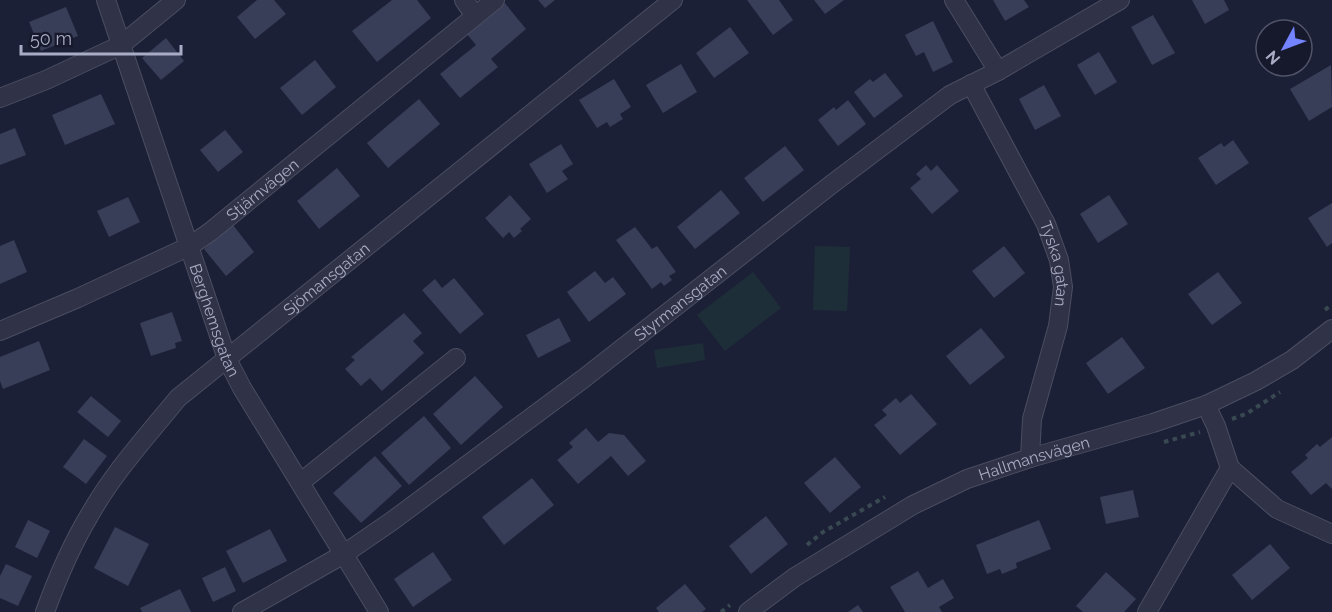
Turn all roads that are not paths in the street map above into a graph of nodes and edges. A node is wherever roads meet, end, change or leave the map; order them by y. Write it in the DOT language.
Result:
graph roads {
  1 [pos="106,0"];
  2 [pos="176,0"];
  3 [pos="464,0"];
  4 [pos="495,0"];
  5 [pos="673,0"];
  6 [pos="954,0"];
  7 [pos="1120,0"];
  8 [pos="475,15"];
  9 [pos="121,45"];
  10 [pos="998,71"];
  11 [pos="970,84"];
  12 [pos="0,98"];
  13 [pos="190,246"];
  14 [pos="1332,329"];
  15 [pos="0,332"];
  16 [pos="456,358"];
  17 [pos="227,359"];
  18 [pos="1206,405"];
  19 [pos="1030,458"];
  20 [pos="1230,468"];
  21 [pos="301,482"];
  22 [pos="1332,534"];
  23 [pos="344,554"];
  24 [pos="45,612"];
  25 [pos="242,612"];
  26 [pos="379,612"];
  27 [pos="748,612"];
  28 [pos="1147,612"];
  1 -- 9 [label="street, Berghemsgatan"];
  2 -- 9 [label="street"];
  3 -- 8 [label="street"];
  4 -- 8 [label="street, Stjärnvägen"];
  5 -- 17 [label="street, Sjömansgatan"];
  6 -- 10 [label="street"];
  7 -- 10 [label="street, Styrmansgatan"];
  8 -- 13 [label="street, Stjärnvägen"];
  9 -- 12 [label="street"];
  9 -- 13 [label="street, Berghemsgatan"];
  10 -- 11 [label="street, Styrmansgatan"];
  11 -- 19 [label="street, Tyska gatan"];
  11 -- 23 [label="street, Styrmansgatan"];
  13 -- 15 [label="street, Stjärnvägen"];
  13 -- 17 [label="street, Berghemsgatan"];
  14 -- 18 [label="street, Hallmansvägen"];
  16 -- 21 [label="street"];
  17 -- 21 [label="street, Berghemsgatan"];
  17 -- 24 [label="street, Sjömansgatan"];
  18 -- 19 [label="street, Hallmansvägen"];
  18 -- 20 [label="street"];
  19 -- 27 [label="street, Hallmansvägen"];
  20 -- 22 [label="street"];
  20 -- 28 [label="street"];
  21 -- 23 [label="street, Berghemsgatan"];
  23 -- 25 [label="street, Styrmansgatan"];
  23 -- 26 [label="street, Berghemsgatan"];
}
